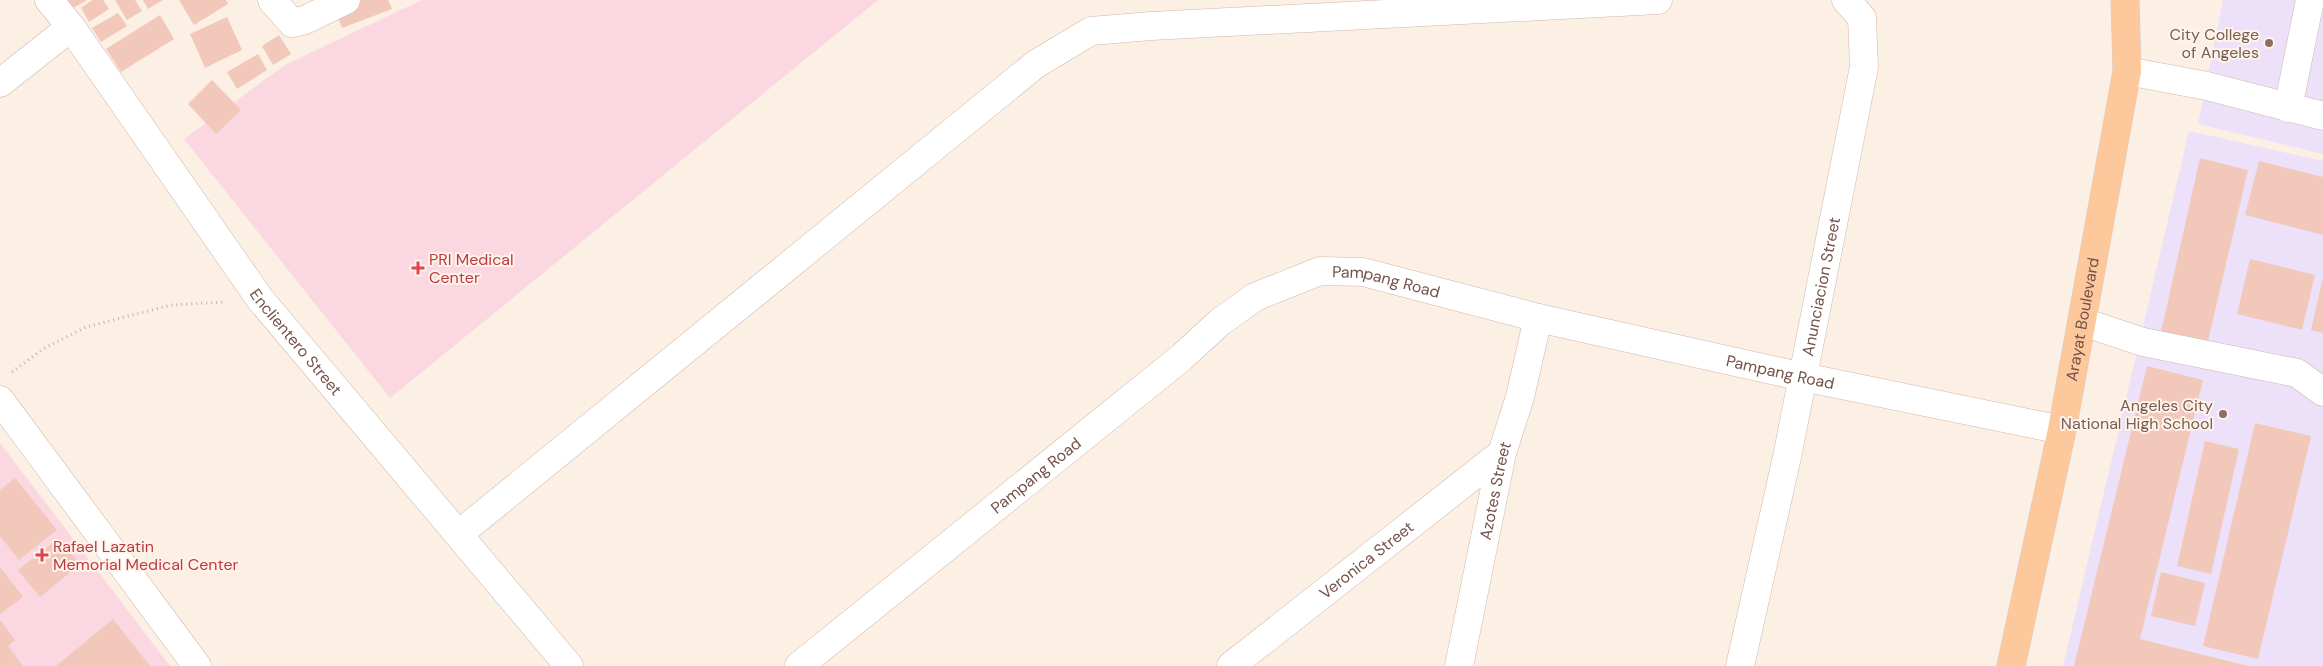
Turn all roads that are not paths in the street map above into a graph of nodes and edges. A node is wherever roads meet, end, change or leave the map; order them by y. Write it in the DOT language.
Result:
graph roads {
  1 [pos="49,0"];
  2 [pos="272,0"];
  3 [pos="346,0"];
  4 [pos="1658,0"];
  5 [pos="1846,0"];
  6 [pos="2125,0"];
  7 [pos="2310,0"];
  8 [pos="71,27"];
  9 [pos="2127,71"];
  10 [pos="0,83"];
  11 [pos="2288,108"];
  12 [pos="2323,116"];
  13 [pos="1538,318"];
  14 [pos="2083,322"];
  15 [pos="1803,377"];
  16 [pos="4,388"];
  17 [pos="2323,392"];
  18 [pos="2062,430"];
  19 [pos="1502,453"];
  20 [pos="460,534"];
  21 [pos="197,666"];
  22 [pos="569,666"];
  23 [pos="799,666"];
  24 [pos="1231,666"];
  25 [pos="1459,666"];
  26 [pos="1740,666"];
  27 [pos="2011,666"];
  1 -- 8 [label="street, Enclientero Street"];
  2 -- 3 [label="street"];
  4 -- 20 [label="street"];
  5 -- 15 [label="street, Anunciacion Street"];
  6 -- 9 [label="main road, Arayat Boulevard"];
  7 -- 11 [label="street"];
  8 -- 10 [label="street"];
  8 -- 20 [label="street, Enclientero Street"];
  9 -- 11 [label="street"];
  9 -- 14 [label="main road, Arayat Boulevard"];
  11 -- 12 [label="street"];
  13 -- 15 [label="street, Pampang Road"];
  13 -- 19 [label="street, Azotes Street"];
  13 -- 23 [label="street, Pampang Road"];
  14 -- 17 [label="street"];
  14 -- 18 [label="main road, Arayat Boulevard"];
  15 -- 18 [label="street, Pampang Road"];
  15 -- 26 [label="street, Anunciacion Street"];
  16 -- 21 [label="street"];
  18 -- 27 [label="main road, Arayat Boulevard"];
  19 -- 24 [label="street, Veronica Street"];
  19 -- 25 [label="street, Azotes Street"];
  20 -- 22 [label="street, Enclientero Street"];
}
